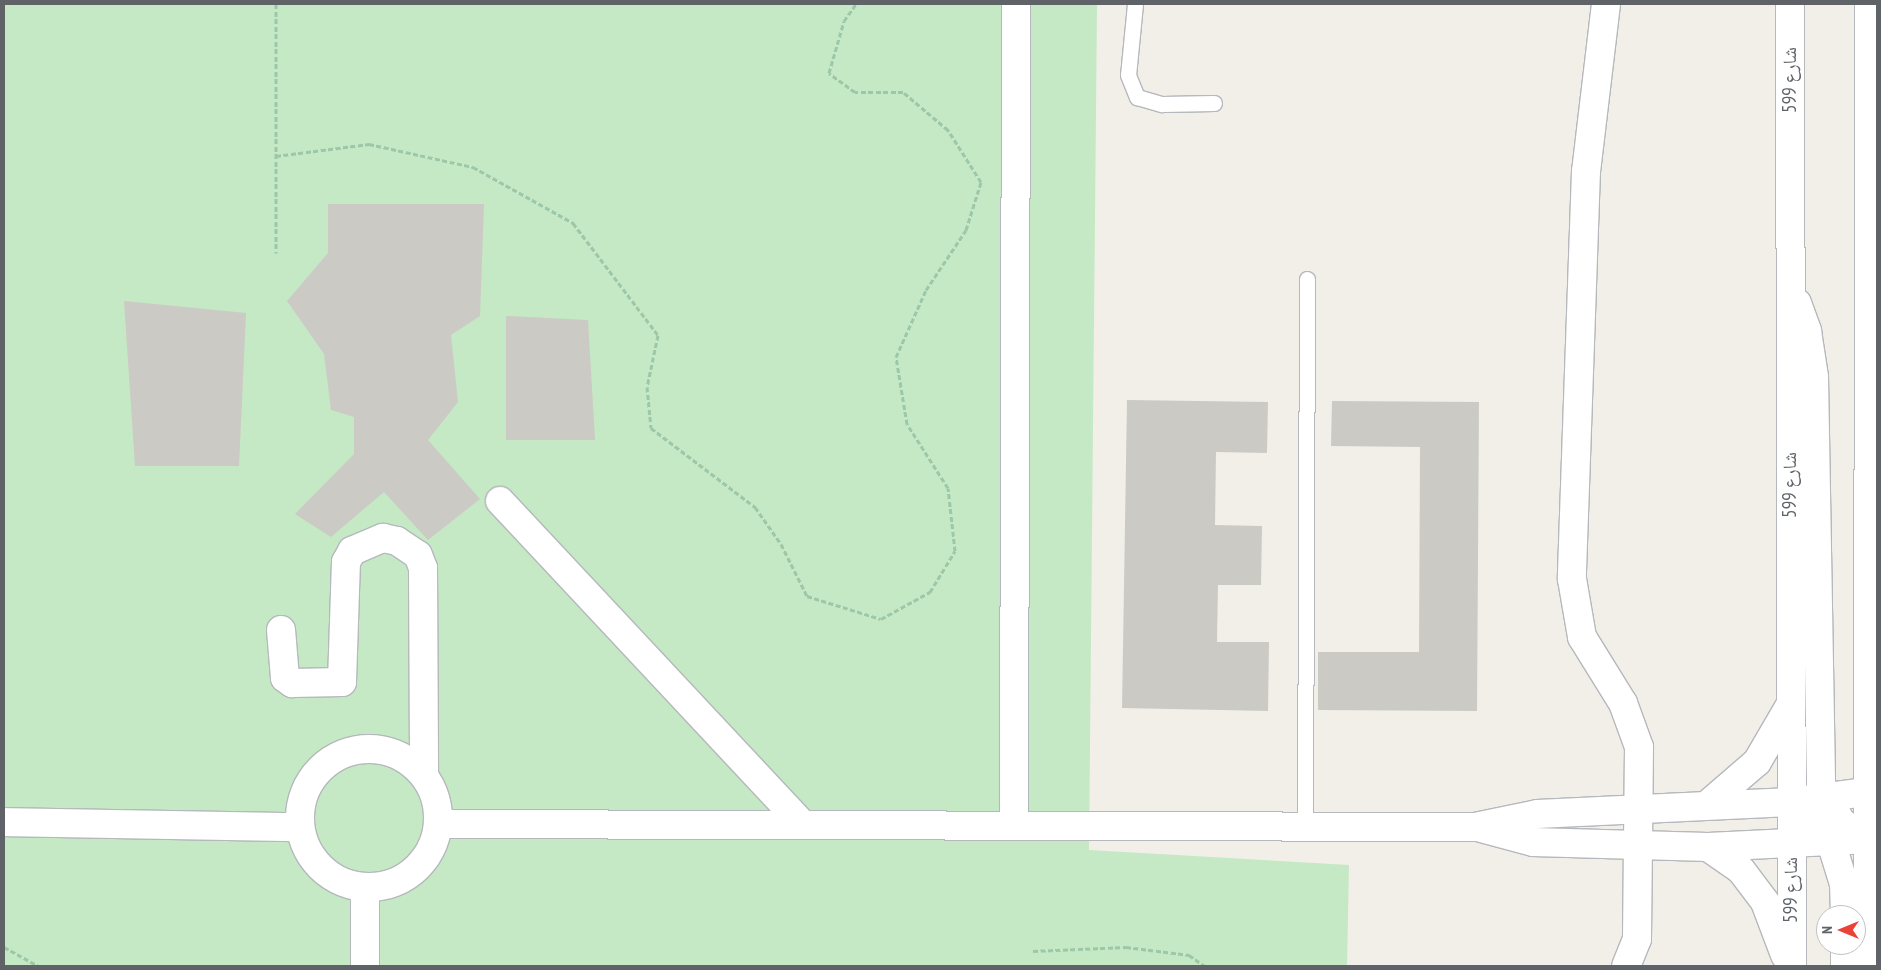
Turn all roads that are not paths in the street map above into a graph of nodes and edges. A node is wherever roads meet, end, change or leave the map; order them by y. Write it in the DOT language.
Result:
graph roads {
  1 [pos="1016,4"];
  2 [pos="1135,4"];
  3 [pos="1606,4"];
  4 [pos="1790,4"];
  5 [pos="1868,4"];
  6 [pos="1214,103"];
  7 [pos="1307,279"];
  8 [pos="1789,289"];
  9 [pos="1872,474"];
  10 [pos="500,500"];
  11 [pos="281,630"];
  12 [pos="1865,657"];
  13 [pos="1877,696"];
  14 [pos="1790,703"];
  15 [pos="424,774"];
  16 [pos="1872,791"];
  17 [pos="1825,797"];
  18 [pos="1791,802"];
  19 [pos="1707,805"];
  20 [pos="1638,808"];
  21 [pos="4,822"];
  22 [pos="800,822"];
  23 [pos="1014,822"];
  24 [pos="438,824"];
  25 [pos="1305,825"];
  26 [pos="299,827"];
  27 [pos="1475,827"];
  28 [pos="1872,838"];
  29 [pos="1638,842"];
  30 [pos="1831,842"];
  31 [pos="1791,845"];
  32 [pos="1708,847"];
  33 [pos="365,888"];
  34 [pos="1844,905"];
  35 [pos="365,966"];
  36 [pos="1626,966"];
  37 [pos="1790,966"];
  38 [pos="1868,966"];
  1 -- 23 [label="street"];
  2 -- 6 [label="lane"];
  3 -- 20 [label="street"];
  4 -- 8 [label="street, شارع 599"];
  5 -- 9 [label="street"];
  7 -- 25 [label="lane"];
  8 -- 14 [label="street, شارع 599"];
  8 -- 17 [label="street"];
  9 -- 12 [label="street"];
  10 -- 22 [label="street"];
  11 -- 15 [label="street"];
  12 -- 13 [label="street"];
  12 -- 16 [label="street"];
  14 -- 18 [label="street, شارع 599"];
  14 -- 19 [label="street"];
  15 -- 24 [label="street"];
  15 -- 26 [label="street"];
  16 -- 17 [label="street"];
  16 -- 28 [label="street"];
  17 -- 18 [label="street"];
  17 -- 28 [label="street"];
  18 -- 19 [label="street"];
  18 -- 30 [label="street"];
  18 -- 31 [label="street, شارع 599"];
  19 -- 20 [label="street"];
  20 -- 27 [label="street"];
  20 -- 29 [label="street"];
  21 -- 26 [label="street"];
  22 -- 23 [label="street"];
  22 -- 24 [label="street"];
  23 -- 25 [label="street"];
  24 -- 33 [label="street"];
  25 -- 27 [label="street"];
  26 -- 33 [label="street"];
  27 -- 29 [label="street"];
  28 -- 30 [label="street"];
  28 -- 38 [label="street"];
  29 -- 32 [label="street"];
  29 -- 36 [label="street"];
  30 -- 31 [label="street"];
  30 -- 34 [label="street"];
  31 -- 32 [label="street"];
  31 -- 37 [label="street, شارع 599"];
  32 -- 37 [label="street"];
  33 -- 35 [label="street"];
}
